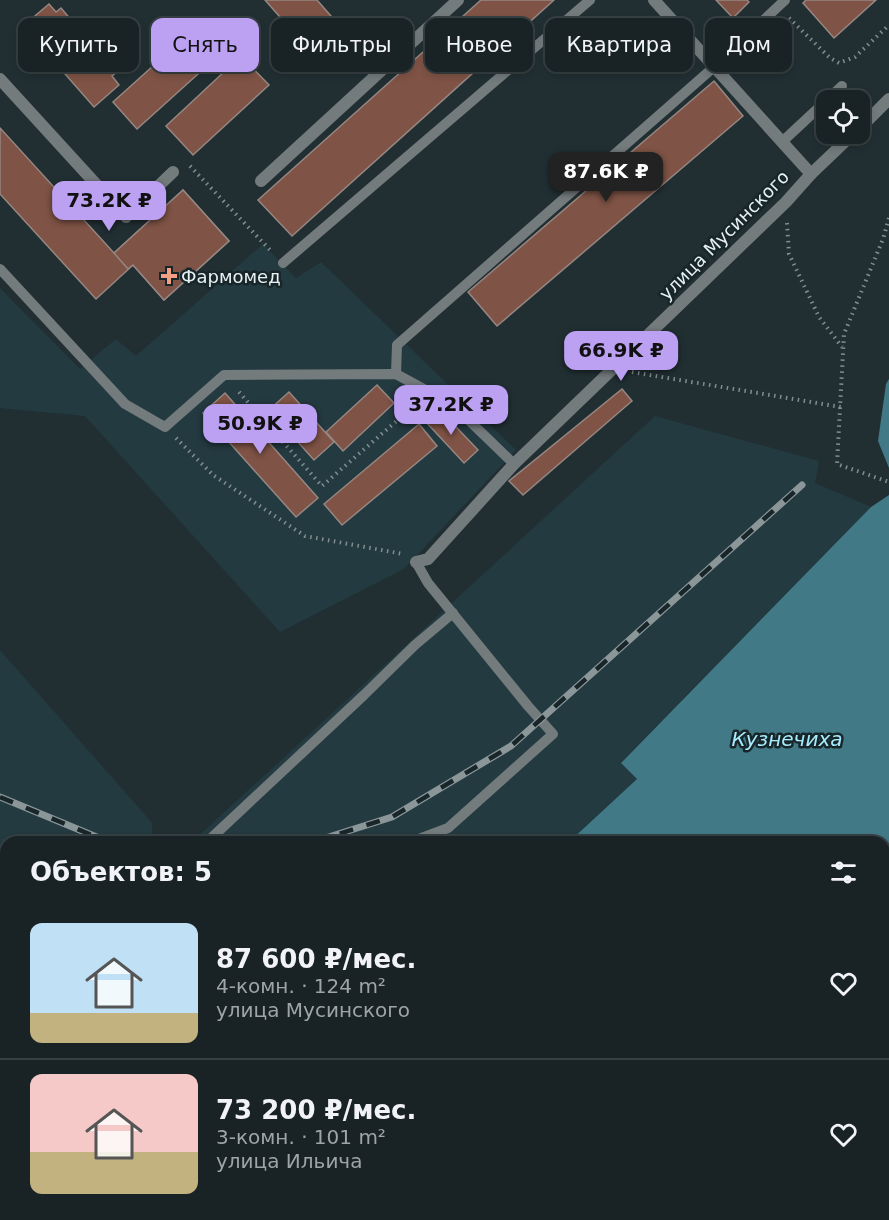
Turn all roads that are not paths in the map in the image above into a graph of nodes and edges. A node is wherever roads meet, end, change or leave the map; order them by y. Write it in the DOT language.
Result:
graph roads {
  1 [pos="458,0"];
  2 [pos="590,0"];
  3 [pos="654,0"];
  4 [pos="782,3"];
  5 [pos="766,18"];
  6 [pos="705,56"];
  7 [pos="707,72"];
  8 [pos="720,72"];
  9 [pos="0,79"];
  10 [pos="842,86"];
  11 [pos="889,99"];
  12 [pos="870,118"];
  13 [pos="783,141"];
  14 [pos="842,144"];
  15 [pos="173,172"];
  16 [pos="811,174"];
  17 [pos="261,181"];
  18 [pos="283,263"];
  19 [pos="0,269"];
  20 [pos="396,374"];
  21 [pos="514,465"];
  22 [pos="422,561"];
  23 [pos="453,613"];
  24 [pos="213,836"];
  25 [pos="427,836"];
  1 -- 17 [label="street"];
  2 -- 18 [label="lane"];
  3 -- 6 [label="street"];
  4 -- 5 [label="lane"];
  7 -- 20 [label="lane"];
  8 -- 13 [label="street"];
  9 -- 15 [label="street"];
  10 -- 13 [label="lane"];
  11 -- 12 [label="street"];
  13 -- 16 [label="street"];
  14 -- 16 [label="street, улица Мусинского"];
  16 -- 21 [label="street, улица Мусинского"];
  19 -- 20 [label="lane"];
  20 -- 21 [label="lane"];
  21 -- 22 [label="street, улица Мусинского"];
  22 -- 23 [label="lane"];
  23 -- 24 [label="lane"];
  23 -- 25 [label="lane"];
}
